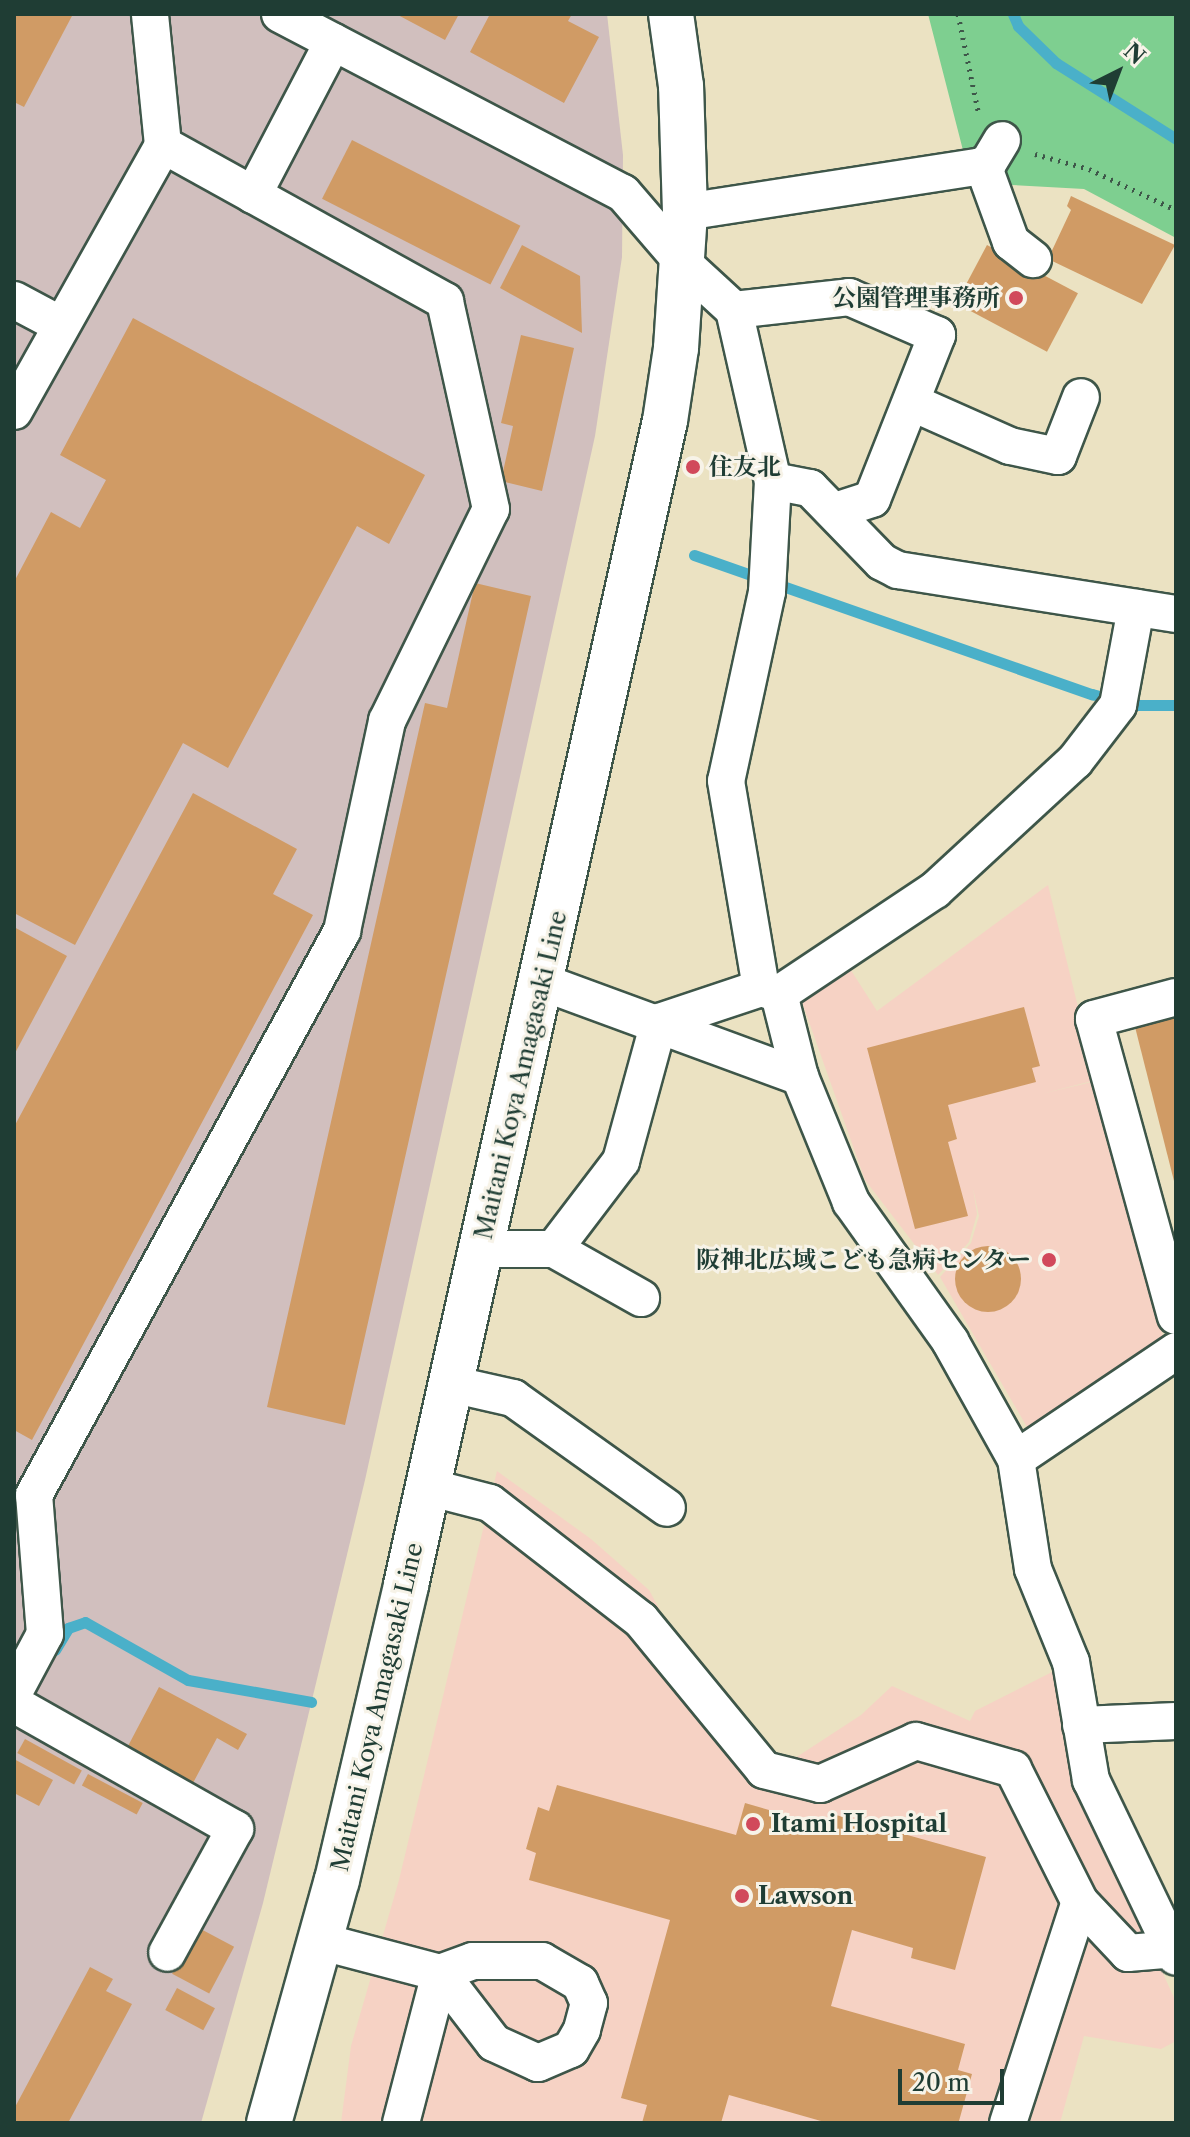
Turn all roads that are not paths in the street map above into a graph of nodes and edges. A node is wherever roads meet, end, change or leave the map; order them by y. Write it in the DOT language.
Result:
graph roads {
  1 [pos="150,14"];
  2 [pos="280,14"];
  3 [pos="671,14"];
  4 [pos="333,42"];
  5 [pos="163,145"];
  6 [pos="253,195"];
  7 [pos="685,212"];
  8 [pos="1033,259"];
  9 [pos="684,264"];
  10 [pos="14,300"];
  11 [pos="734,310"];
  12 [pos="61,325"];
  13 [pos="1081,397"];
  14 [pos="913,403"];
  15 [pos="14,411"];
  16 [pos="773,481"];
  17 [pos="835,511"];
  18 [pos="1136,608"];
  19 [pos="1176,614"];
  20 [pos="542,982"];
  21 [pos="770,991"];
  22 [pos="1176,997"];
  23 [pos="659,1022"];
  24 [pos="800,1077"];
  25 [pos="482,1249"];
  26 [pos="554,1249"];
  27 [pos="641,1298"];
  28 [pos="1176,1316"];
  29 [pos="1176,1351"];
  30 [pos="451,1384"];
  31 [pos="1016,1459"];
  32 [pos="428,1487"];
  33 [pos="24,1490"];
  34 [pos="667,1508"];
  35 [pos="14,1692"];
  36 [pos="14,1704"];
  37 [pos="1176,1721"];
  38 [pos="1081,1725"];
  39 [pos="1080,1902"];
  40 [pos="319,1941"];
  41 [pos="1175,1952"];
  42 [pos="167,1953"];
  43 [pos="269,2123"];
  44 [pos="401,2123"];
  45 [pos="1008,2123"];
  1 -- 5 [label="street"];
  2 -- 4 [label="street"];
  3 -- 7 [label="main road, Maitani Koya Amagasaki Line"];
  4 -- 6 [label="street"];
  4 -- 9 [label="street"];
  5 -- 6 [label="street"];
  5 -- 12 [label="street"];
  6 -- 33 [label="street"];
  7 -- 8 [label="street"];
  7 -- 9 [label="main road, Maitani Koya Amagasaki Line"];
  9 -- 11 [label="street"];
  9 -- 20 [label="main road, Maitani Koya Amagasaki Line"];
  10 -- 12 [label="street"];
  11 -- 14 [label="street"];
  11 -- 16 [label="street"];
  12 -- 15 [label="street"];
  13 -- 14 [label="street"];
  14 -- 17 [label="street"];
  16 -- 17 [label="street"];
  16 -- 21 [label="street"];
  17 -- 18 [label="street"];
  18 -- 19 [label="street"];
  18 -- 21 [label="street"];
  20 -- 23 [label="street"];
  20 -- 25 [label="main road, Maitani Koya Amagasaki Line"];
  21 -- 23 [label="street"];
  21 -- 24 [label="street"];
  22 -- 28 [label="street"];
  23 -- 24 [label="street"];
  23 -- 26 [label="street"];
  24 -- 31 [label="street"];
  25 -- 26 [label="street"];
  25 -- 30 [label="main road, Maitani Koya Amagasaki Line"];
  26 -- 27 [label="street"];
  29 -- 31 [label="street"];
  30 -- 32 [label="main road, Maitani Koya Amagasaki Line"];
  30 -- 34 [label="street"];
  31 -- 38 [label="street"];
  32 -- 39 [label="street"];
  32 -- 40 [label="main road, Maitani Koya Amagasaki Line"];
  33 -- 35 [label="street"];
  36 -- 42 [label="street"];
  37 -- 38 [label="street"];
  38 -- 41 [label="street"];
  39 -- 41 [label="street"];
  39 -- 45 [label="street"];
  40 -- 43 [label="main road, Maitani Koya Amagasaki Line"];
  40 -- 44 [label="street"];
}
